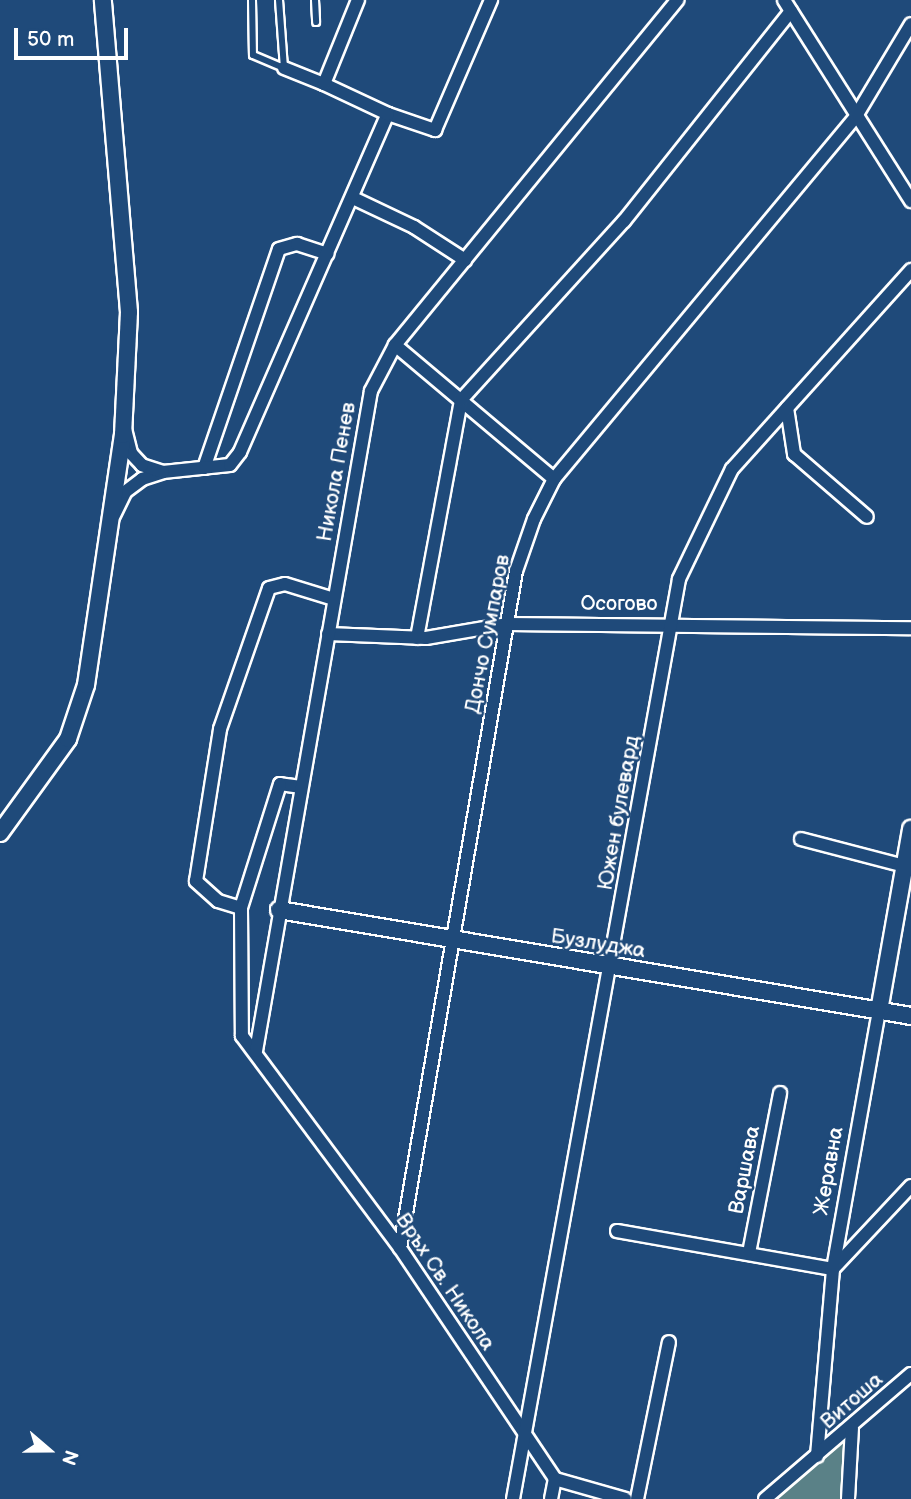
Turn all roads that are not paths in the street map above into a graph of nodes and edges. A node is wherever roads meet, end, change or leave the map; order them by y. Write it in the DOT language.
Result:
graph roads {
  1 [pos="103,0"];
  2 [pos="252,0"];
  3 [pos="279,0"];
  4 [pos="315,0"];
  5 [pos="358,0"];
  6 [pos="491,0"];
  7 [pos="677,0"];
  8 [pos="787,6"];
  9 [pos="316,22"];
  10 [pos="911,24"];
  11 [pos="284,68"];
  12 [pos="324,84"];
  13 [pos="388,114"];
  14 [pos="856,116"];
  15 [pos="353,198"];
  16 [pos="911,201"];
  17 [pos="327,254"];
  18 [pos="464,260"];
  19 [pos="911,270"];
  20 [pos="395,345"];
  21 [pos="461,400"];
  22 [pos="787,408"];
  23 [pos="123,426"];
  24 [pos="204,468"];
  25 [pos="163,472"];
  26 [pos="554,479"];
  27 [pos="867,517"];
  28 [pos="109,526"];
  29 [pos="334,599"];
  30 [pos="672,623"];
  31 [pos="508,624"];
  32 [pos="911,628"];
  33 [pos="328,634"];
  34 [pos="418,638"];
  35 [pos="301,787"];
  36 [pos="911,830"];
  37 [pos="0,833"];
  38 [pos="801,839"];
  39 [pos="905,866"];
  40 [pos="241,908"];
  41 [pos="279,910"];
  42 [pos="456,942"];
  43 [pos="612,967"];
  44 [pos="879,1011"];
  45 [pos="911,1016"];
  46 [pos="256,1051"];
  47 [pos="780,1093"];
  48 [pos="911,1186"];
  49 [pos="617,1231"];
  50 [pos="400,1248"];
  51 [pos="749,1253"];
  52 [pos="833,1269"];
  53 [pos="669,1342"];
  54 [pos="911,1374"];
  55 [pos="852,1428"];
  56 [pos="525,1437"];
  57 [pos="817,1455"];
  58 [pos="555,1479"];
  59 [pos="513,1499"];
  60 [pos="551,1499"];
  61 [pos="625,1499"];
  62 [pos="637,1499"];
  63 [pos="765,1499"];
  64 [pos="849,1499"];
  1 -- 23 [label="street"];
  2 -- 11 [label="lane"];
  3 -- 11 [label="lane"];
  4 -- 9 [label="lane"];
  5 -- 12 [label="street"];
  6 -- 13 [label="street"];
  7 -- 18 [label="street, Никола Пенев"];
  8 -- 14 [label="street"];
  8 -- 21 [label="street"];
  10 -- 14 [label="street, Дончо Сумпаров"];
  11 -- 12 [label="street"];
  12 -- 13 [label="street"];
  13 -- 15 [label="street"];
  14 -- 16 [label="street"];
  14 -- 26 [label="street, Дончо Сумпаров"];
  15 -- 17 [label="street"];
  15 -- 18 [label="street"];
  17 -- 24 [label="street"];
  17 -- 24 [label="street"];
  18 -- 20 [label="street, Никола Пенев"];
  19 -- 22 [label="street, Южен булевард"];
  20 -- 21 [label="street"];
  20 -- 29 [label="street, Никола Пенев"];
  21 -- 26 [label="street"];
  21 -- 34 [label="street"];
  22 -- 27 [label="street"];
  22 -- 30 [label="street, Южен булевард"];
  23 -- 25 [label="street"];
  23 -- 28 [label="street"];
  24 -- 25 [label="street"];
  25 -- 28 [label="street"];
  26 -- 31 [label="street, Дончо Сумпаров"];
  28 -- 37 [label="street"];
  29 -- 33 [label="street, Никола Пенев"];
  29 -- 40 [label="street"];
  30 -- 31 [label="street, Осогово"];
  30 -- 32 [label="street, Осогово"];
  30 -- 43 [label="street, Южен булевард"];
  31 -- 34 [label="street, Осогово"];
  31 -- 42 [label="street, Дончо Сумпаров"];
  33 -- 34 [label="street, Осогово"];
  33 -- 35 [label="street, Никола Пенев"];
  35 -- 40 [label="street, Връх Св. Никола"];
  35 -- 41 [label="street, Никола Пенев"];
  36 -- 39 [label="street, Жеравна"];
  38 -- 39 [label="street"];
  39 -- 44 [label="street, Жеравна"];
  40 -- 46 [label="street, Връх Св. Никола"];
  41 -- 42 [label="street, Бузлуджа"];
  41 -- 46 [label="street, Никола Пенев"];
  42 -- 43 [label="street, Бузлуджа"];
  42 -- 50 [label="street, Дончо Сумпаров"];
  43 -- 44 [label="street, Бузлуджа"];
  43 -- 56 [label="street, Южен булевард"];
  44 -- 45 [label="street, Бузлуджа"];
  44 -- 52 [label="street, Жеравна"];
  46 -- 50 [label="street, Връх Св. Никола"];
  47 -- 51 [label="street, Варшава"];
  48 -- 52 [label="street"];
  49 -- 51 [label="street"];
  50 -- 56 [label="street, Връх Св. Никола"];
  51 -- 52 [label="street"];
  52 -- 57 [label="street, Жеравна"];
  53 -- 62 [label="street"];
  54 -- 55 [label="street, Витоша"];
  55 -- 57 [label="street, Витоша"];
  55 -- 64 [label="street"];
  56 -- 58 [label="street, Връх Св. Никола"];
  56 -- 59 [label="street, Южен булевард"];
  57 -- 63 [label="street"];
  58 -- 60 [label="street"];
  58 -- 61 [label="street"];
}
